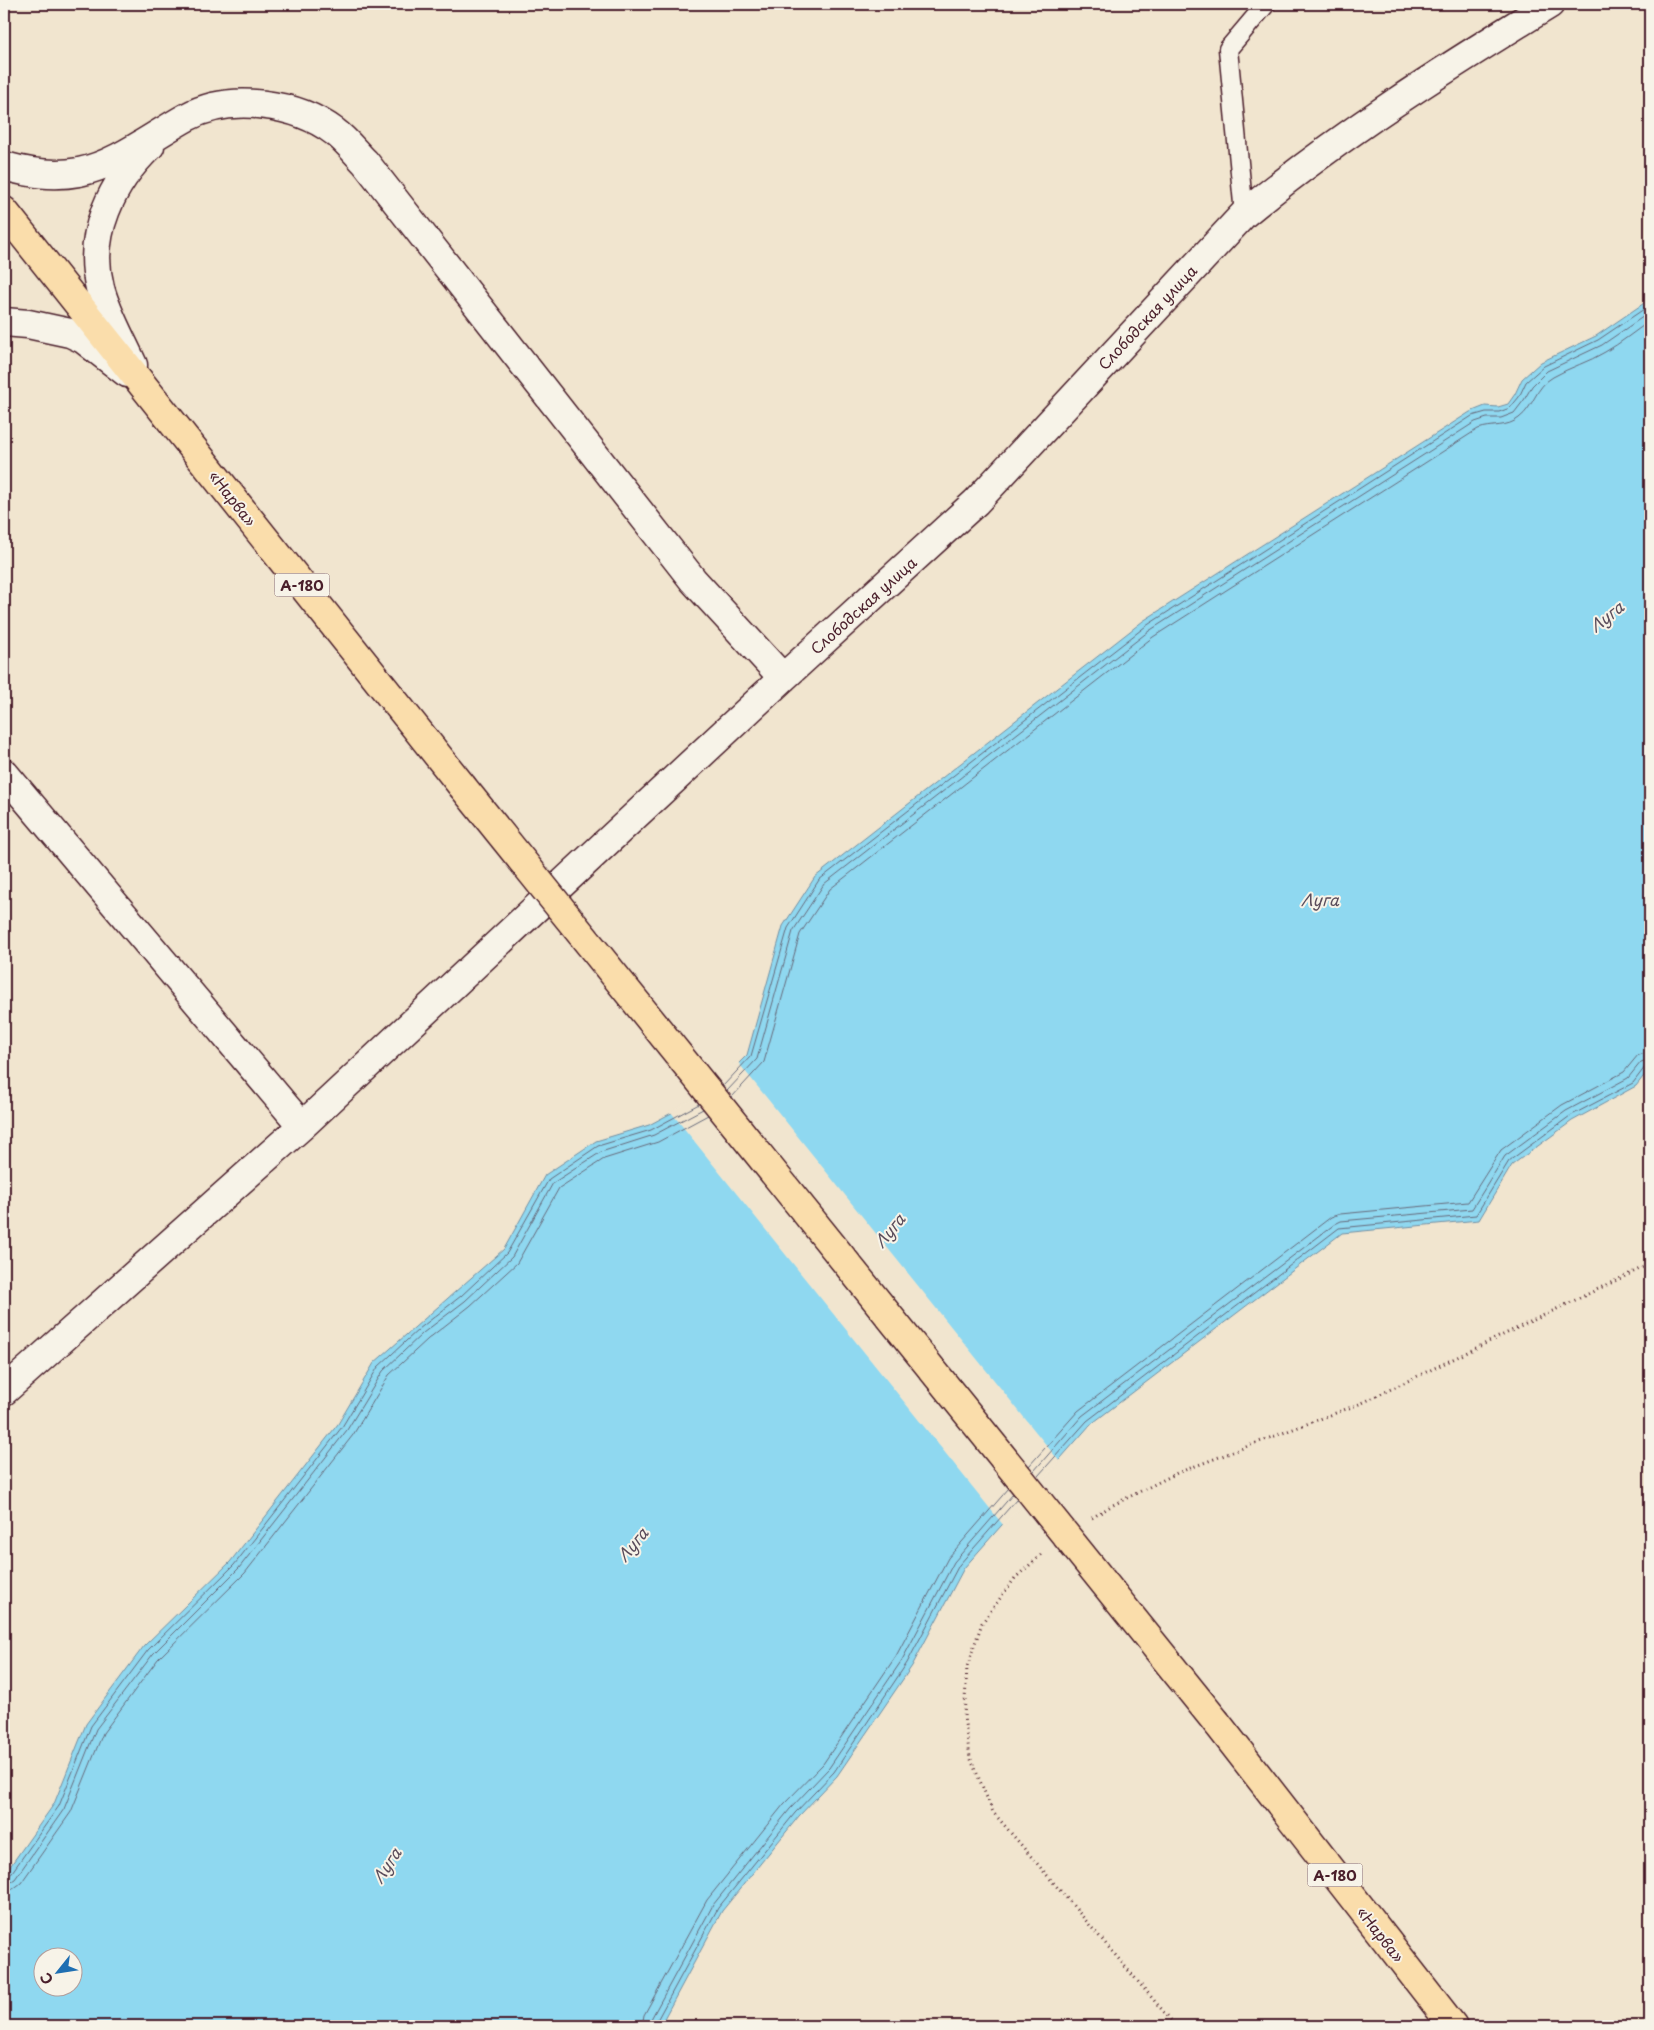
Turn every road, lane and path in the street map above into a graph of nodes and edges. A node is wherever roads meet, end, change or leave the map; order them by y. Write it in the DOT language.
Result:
graph roads {
  1 [pos="1266,4"];
  2 [pos="1550,4"];
  3 [pos="171,127"];
  4 [pos="4,166"];
  5 [pos="4,211"];
  6 [pos="1244,214"];
  7 [pos="4,322"];
  8 [pos="142,384"];
  9 [pos="784,678"];
  10 [pos="4,774"];
  11 [pos="302,1126"];
  12 [pos="1650,1264"];
  13 [pos="4,1391"];
  14 [pos="1086,1522"];
  15 [pos="1047,1550"];
  16 [pos="1176,2026"];
  17 [pos="1453,2026"];
  1 -- 6 [label="lane"];
  2 -- 6 [label="street, Слободская улица"];
  3 -- 4 [label="street"];
  3 -- 8 [label="street"];
  3 -- 9 [label="street"];
  5 -- 8 [label="highway, «Нарва» / А-180"];
  6 -- 9 [label="street, Слободская улица"];
  7 -- 8 [label="street"];
  8 -- 17 [label="highway, «Нарва» / А-180, bridge"];
  9 -- 11 [label="street, Слободская улица"];
  10 -- 11 [label="street"];
  11 -- 13 [label="street, Слободская улица"];
  12 -- 14 [label="path"];
  15 -- 16 [label="path"];
}
